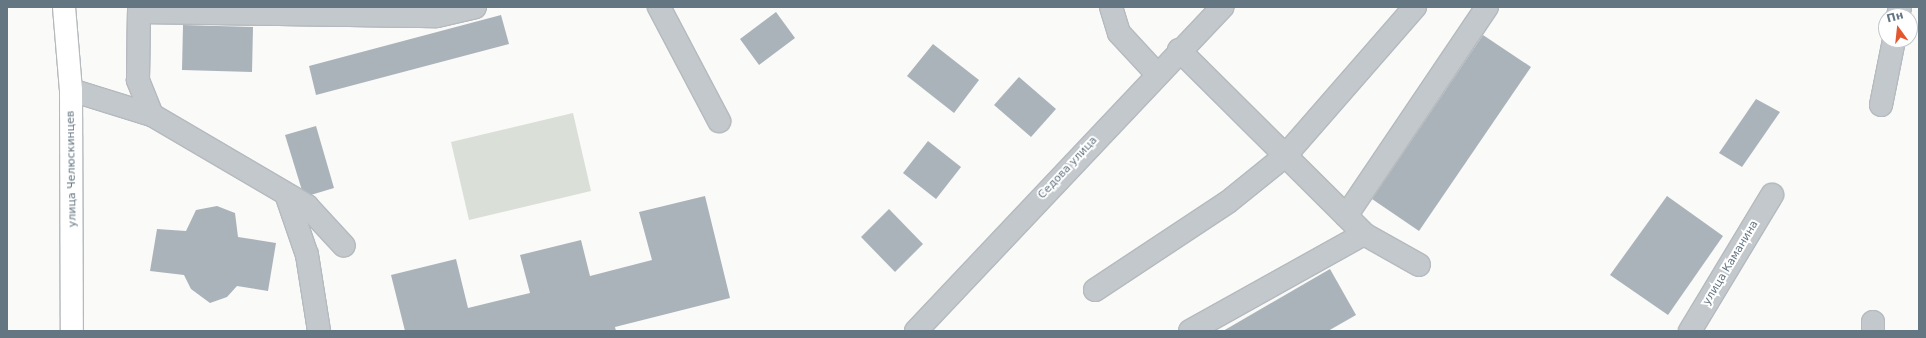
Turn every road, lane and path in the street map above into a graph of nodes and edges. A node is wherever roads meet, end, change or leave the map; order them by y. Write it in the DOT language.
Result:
graph roads {
  1 [pos="64,7"];
  2 [pos="475,7"];
  3 [pos="659,7"];
  4 [pos="1111,7"];
  5 [pos="1222,7"];
  6 [pos="1414,7"];
  7 [pos="1487,7"];
  8 [pos="139,10"];
  9 [pos="1893,48"];
  10 [pos="1179,50"];
  11 [pos="1156,73"];
  12 [pos="71,90"];
  13 [pos="1882,105"];
  14 [pos="152,115"];
  15 [pos="719,121"];
  16 [pos="1285,156"];
  17 [pos="1772,195"];
  18 [pos="287,197"];
  19 [pos="1346,216"];
  20 [pos="1364,234"];
  21 [pos="344,246"];
  22 [pos="1419,265"];
  23 [pos="1095,290"];
  24 [pos="72,331"];
  25 [pos="319,331"];
  26 [pos="916,331"];
  27 [pos="1190,331"];
  28 [pos="1690,331"];
  1 -- 12 [label="main road, улица Челюскинцев"];
  2 -- 8 [label="street"];
  3 -- 15 [label="street"];
  4 -- 11 [label="street"];
  5 -- 10 [label="street, Седова улица"];
  6 -- 16 [label="street"];
  7 -- 19 [label="street"];
  8 -- 14 [label="street"];
  9 -- 13 [label="street"];
  10 -- 11 [label="street, Седова улица"];
  10 -- 16 [label="street"];
  11 -- 26 [label="street, Седова улица"];
  12 -- 14 [label="street"];
  12 -- 24 [label="main road, улица Челюскинцев"];
  14 -- 18 [label="street"];
  16 -- 19 [label="street"];
  16 -- 23 [label="street"];
  17 -- 28 [label="street, улица Каманина"];
  18 -- 21 [label="street"];
  18 -- 25 [label="street"];
  19 -- 20 [label="street"];
  20 -- 22 [label="street"];
  20 -- 27 [label="street"];
}
